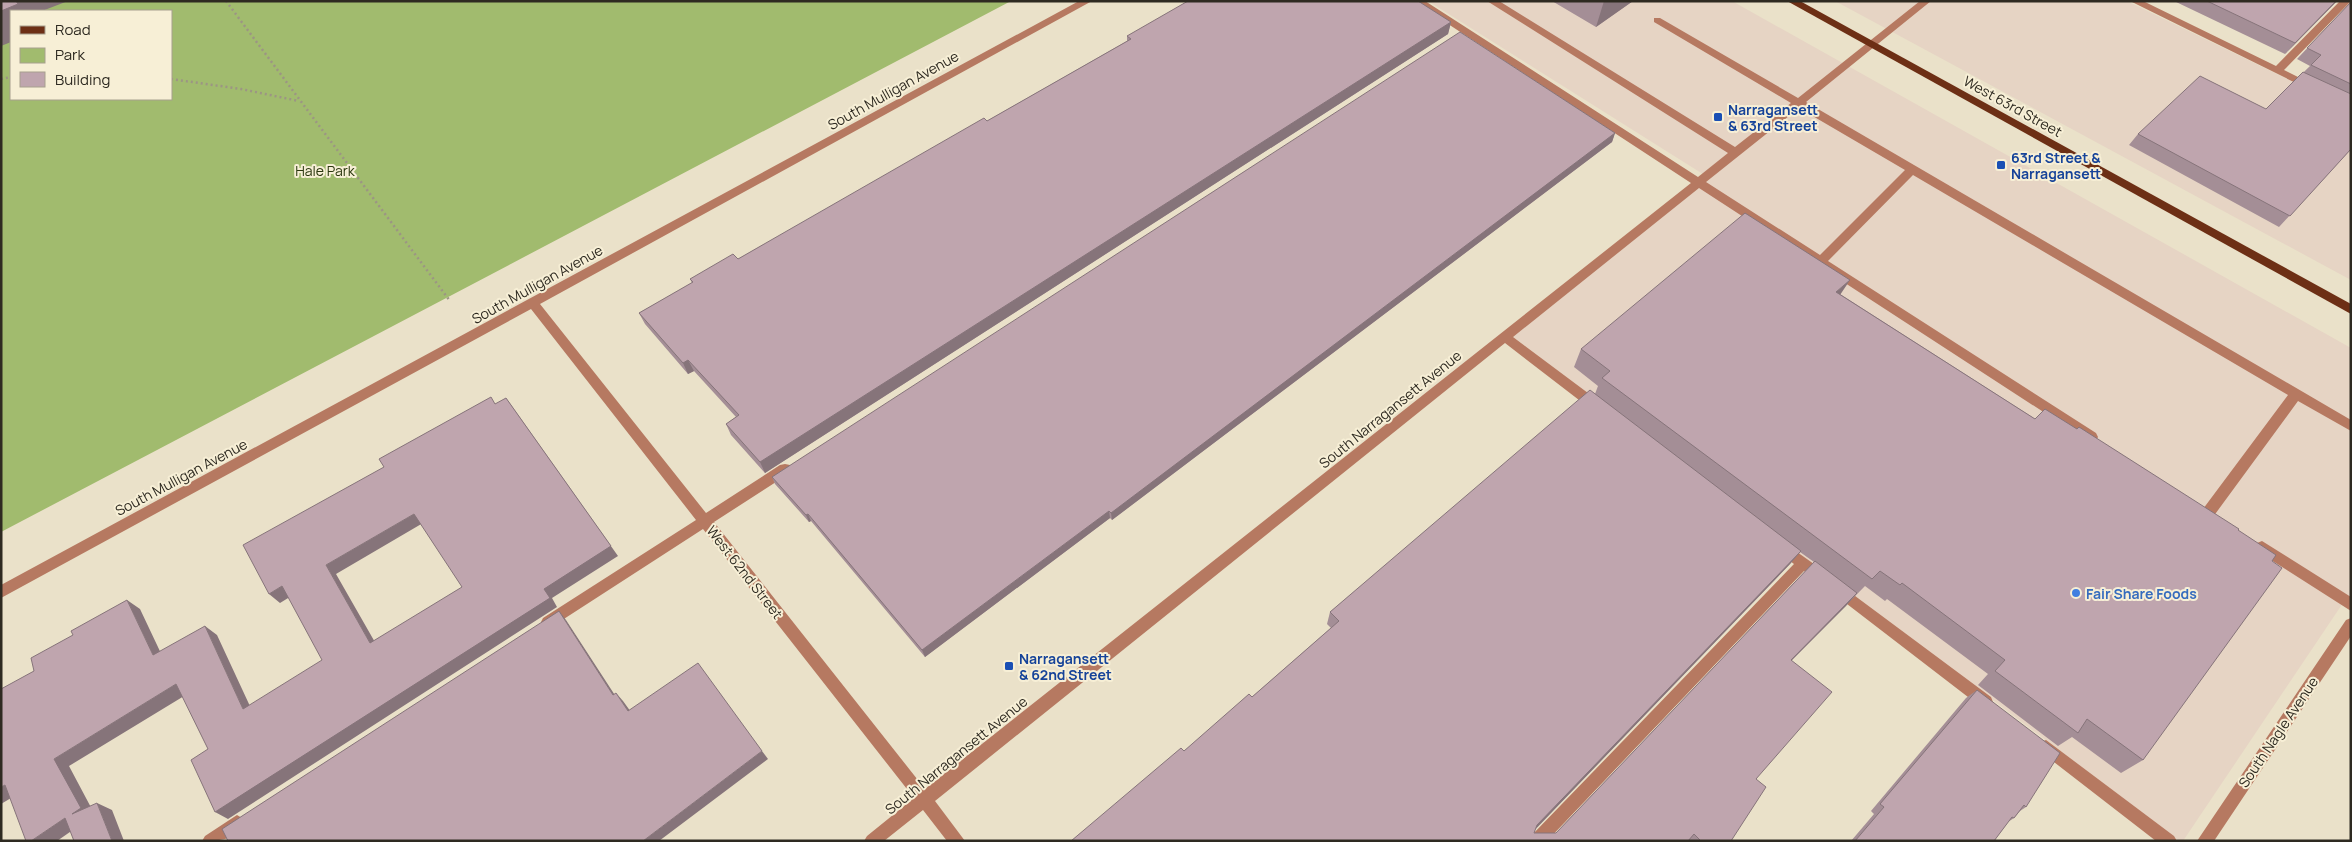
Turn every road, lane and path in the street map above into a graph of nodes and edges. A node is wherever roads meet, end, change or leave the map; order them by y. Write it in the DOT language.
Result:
graph roads {
  1 [pos="226,1"];
  2 [pos="1086,1"];
  3 [pos="1418,1"];
  4 [pos="1492,1"];
  5 [pos="1792,1"];
  6 [pos="1926,1"];
  7 [pos="2135,1"];
  8 [pos="2346,1"];
  9 [pos="1657,20"];
  10 [pos="1872,44"];
  11 [pos="2277,72"];
  12 [pos="172,78"];
  13 [pos="2318,91"];
  14 [pos="298,101"];
  15 [pos="1800,102"];
  16 [pos="1736,153"];
  17 [pos="1912,169"];
  18 [pos="1699,182"];
  19 [pos="1821,261"];
  20 [pos="450,301"];
  21 [pos="532,304"];
  22 [pos="2351,310"];
  23 [pos="1505,337"];
  24 [pos="2296,394"];
  25 [pos="1609,416"];
  26 [pos="2351,426"];
  27 [pos="2105,445"];
  28 [pos="795,463"];
  29 [pos="2208,513"];
  30 [pos="705,521"];
  31 [pos="1772,540"];
  32 [pos="2255,542"];
  33 [pos="1803,563"];
  34 [pos="1,592"];
  35 [pos="2351,605"];
  36 [pos="2351,624"];
  37 [pos="535,630"];
  38 [pos="1998,711"];
  39 [pos="2037,741"];
  40 [pos="925,799"];
  41 [pos="252,814"];
  42 [pos="210,841"];
  43 [pos="872,841"];
  44 [pos="957,841"];
  45 [pos="1536,841"];
  46 [pos="2169,841"];
  47 [pos="2205,841"];
  1 -- 14 [label="path"];
  2 -- 21 [label="street, South Mulligan Avenue"];
  3 -- 18 [label="street"];
  4 -- 16 [label="street"];
  5 -- 10 [label="main road, West 63rd Street"];
  6 -- 10 [label="street, South Narragansett Avenue"];
  7 -- 11 [label="street"];
  8 -- 11 [label="street"];
  9 -- 15 [label="street"];
  10 -- 15 [label="street, South Narragansett Avenue"];
  10 -- 22 [label="main road, West 63rd Street"];
  11 -- 13 [label="street"];
  12 -- 14 [label="path"];
  14 -- 20 [label="path"];
  15 -- 16 [label="street, South Narragansett Avenue"];
  15 -- 17 [label="street"];
  16 -- 18 [label="street, South Narragansett Avenue"];
  17 -- 19 [label="street"];
  17 -- 24 [label="street"];
  18 -- 19 [label="street"];
  18 -- 23 [label="street, South Narragansett Avenue"];
  19 -- 27 [label="street"];
  21 -- 30 [label="street, West 62nd Street"];
  21 -- 34 [label="street, South Mulligan Avenue"];
  23 -- 25 [label="street"];
  23 -- 40 [label="street, South Narragansett Avenue"];
  24 -- 26 [label="street"];
  24 -- 29 [label="street"];
  28 -- 30 [label="street"];
  30 -- 37 [label="street"];
  30 -- 40 [label="street, West 62nd Street"];
  31 -- 33 [label="street"];
  32 -- 35 [label="street"];
  33 -- 38 [label="street"];
  33 -- 45 [label="street"];
  36 -- 47 [label="street, South Nagle Avenue"];
  39 -- 46 [label="street"];
  40 -- 43 [label="street, South Narragansett Avenue"];
  40 -- 44 [label="street, West 62nd Street"];
  41 -- 42 [label="street"];
}
